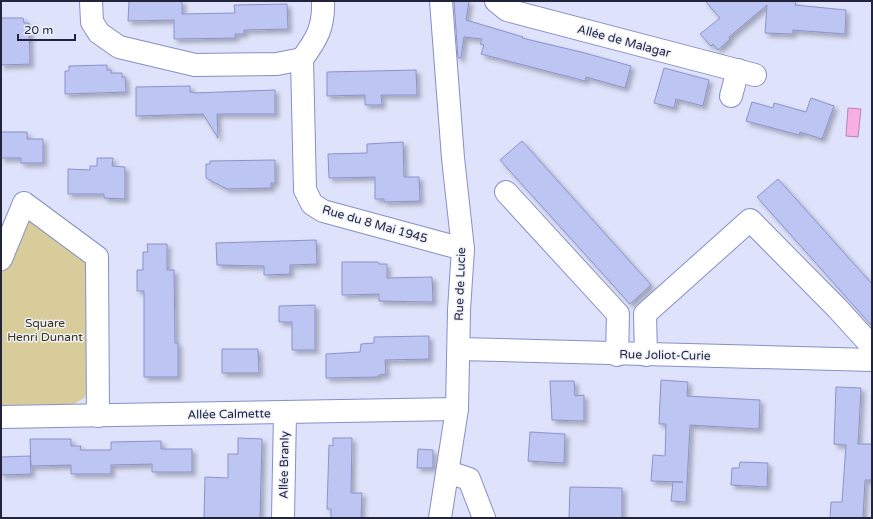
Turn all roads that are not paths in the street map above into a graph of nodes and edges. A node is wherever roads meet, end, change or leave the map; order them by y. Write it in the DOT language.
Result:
graph roads {
  1 [pos="91,1"];
  2 [pos="323,1"];
  3 [pos="441,1"];
  4 [pos="496,1"];
  5 [pos="302,59"];
  6 [pos="731,96"];
  7 [pos="506,192"];
  8 [pos="463,249"];
  9 [pos="1,259"];
  10 [pos="618,314"];
  11 [pos="645,314"];
  12 [pos="458,349"];
  13 [pos="872,350"];
  14 [pos="617,354"];
  15 [pos="646,355"];
  16 [pos="872,360"];
  17 [pos="457,409"];
  18 [pos="285,413"];
  19 [pos="98,416"];
  20 [pos="1,417"];
  21 [pos="448,472"];
  22 [pos="283,518"];
  23 [pos="440,518"];
  24 [pos="484,518"];
  1 -- 5 [label="street"];
  2 -- 5 [label="street"];
  3 -- 8 [label="street, Rue de Lucie"];
  4 -- 6 [label="street, Allée de Malagar"];
  5 -- 8 [label="street, Rue du 8 Mai 1945"];
  7 -- 10 [label="street"];
  8 -- 12 [label="street, Rue de Lucie"];
  9 -- 19 [label="street"];
  10 -- 11 [label="street"];
  10 -- 14 [label="street"];
  11 -- 13 [label="street"];
  11 -- 15 [label="street"];
  12 -- 14 [label="street, Rue Joliot-Curie"];
  12 -- 17 [label="street, Rue de Lucie"];
  14 -- 15 [label="street, Rue Joliot-Curie"];
  15 -- 16 [label="street, Rue Joliot-Curie"];
  17 -- 18 [label="street, Allée Calmette"];
  17 -- 21 [label="street, Rue de Lucie"];
  18 -- 19 [label="street, Allée Calmette"];
  18 -- 22 [label="street, Allée Branly"];
  19 -- 20 [label="street, Allée Calmette"];
  21 -- 23 [label="street, Rue de Lucie"];
  21 -- 24 [label="street"];
}
